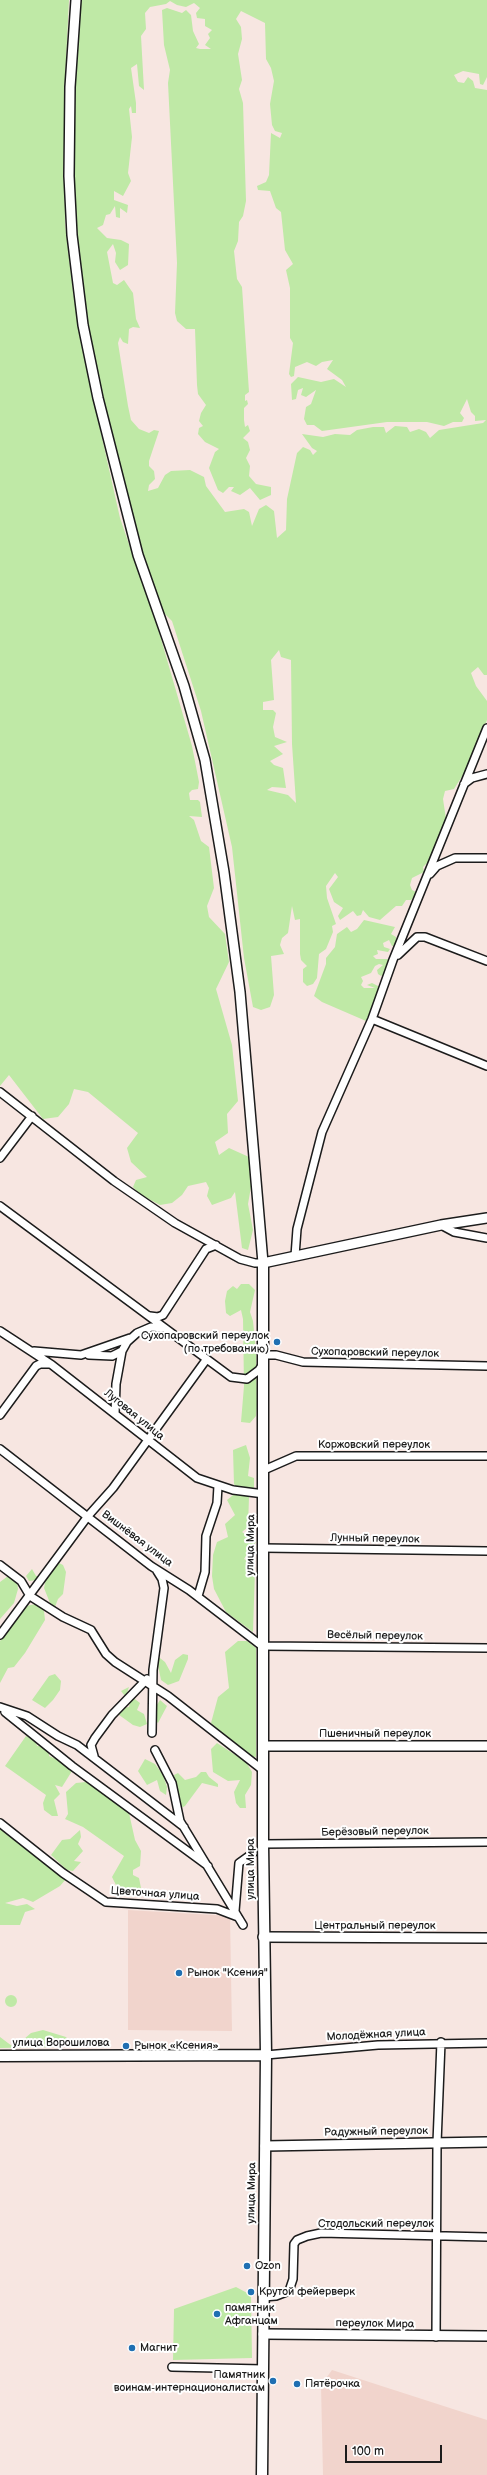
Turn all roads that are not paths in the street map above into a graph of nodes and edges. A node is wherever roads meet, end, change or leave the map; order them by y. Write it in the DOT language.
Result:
graph roads {
  1 [pos="76,0"];
  2 [pos="487,728"];
  3 [pos="487,774"];
  4 [pos="463,785"];
  5 [pos="487,858"];
  6 [pos="427,877"];
  7 [pos="393,960"];
  8 [pos="487,961"];
  9 [pos="372,1019"];
  10 [pos="487,1066"];
  11 [pos="0,1092"];
  12 [pos="32,1116"];
  13 [pos="0,1158"];
  14 [pos="0,1206"];
  15 [pos="487,1218"];
  16 [pos="441,1225"];
  17 [pos="487,1238"];
  18 [pos="216,1245"];
  19 [pos="295,1256"];
  20 [pos="263,1263"];
  21 [pos="144,1314"];
  22 [pos="165,1329"];
  23 [pos="0,1331"];
  24 [pos="133,1336"];
  25 [pos="31,1351"];
  26 [pos="122,1351"];
  27 [pos="81,1355"];
  28 [pos="264,1358"];
  29 [pos="206,1360"];
  30 [pos="52,1365"];
  31 [pos="487,1366"];
  32 [pos="115,1414"];
  33 [pos="0,1415"];
  34 [pos="147,1441"];
  35 [pos="0,1448"];
  36 [pos="487,1456"];
  37 [pos="264,1470"];
  38 [pos="218,1486"];
  39 [pos="264,1494"];
  40 [pos="88,1516"];
  41 [pos="263,1548"];
  42 [pos="487,1552"];
  43 [pos="0,1565"];
  44 [pos="151,1566"];
  45 [pos="30,1596"];
  46 [pos="198,1596"];
  47 [pos="0,1635"];
  48 [pos="262,1646"];
  49 [pos="487,1648"];
  50 [pos="153,1670"];
  51 [pos="145,1681"];
  52 [pos="153,1686"];
  53 [pos="2,1710"];
  54 [pos="152,1733"];
  55 [pos="264,1746"];
  56 [pos="487,1746"];
  57 [pos="155,1750"];
  58 [pos="95,1759"];
  59 [pos="264,1771"];
  60 [pos="0,1823"];
  61 [pos="184,1827"];
  62 [pos="487,1842"];
  63 [pos="263,1844"];
  64 [pos="253,1853"];
  65 [pos="208,1866"];
  66 [pos="236,1914"];
  67 [pos="243,1925"];
  68 [pos="263,1937"];
  69 [pos="487,1938"];
  70 [pos="441,2042"];
  71 [pos="487,2043"];
  72 [pos="266,2055"];
  73 [pos="0,2056"];
  74 [pos="487,2142"];
  75 [pos="437,2143"];
  76 [pos="265,2146"];
  77 [pos="437,2236"];
  78 [pos="487,2237"];
  79 [pos="263,2297"];
  80 [pos="263,2334"];
  81 [pos="487,2336"];
  82 [pos="436,2337"];
  83 [pos="172,2367"];
  84 [pos="263,2369"];
  85 [pos="262,2475"];
  1 -- 20 [label="street"];
  2 -- 4 [label="street"];
  3 -- 4 [label="street"];
  4 -- 6 [label="street"];
  5 -- 6 [label="street"];
  6 -- 7 [label="street"];
  7 -- 8 [label="street"];
  7 -- 9 [label="street"];
  9 -- 10 [label="street"];
  9 -- 19 [label="street"];
  11 -- 12 [label="street"];
  12 -- 13 [label="street"];
  12 -- 18 [label="street"];
  14 -- 21 [label="street"];
  15 -- 16 [label="street"];
  16 -- 17 [label="street"];
  16 -- 19 [label="street"];
  18 -- 20 [label="street"];
  18 -- 21 [label="street"];
  19 -- 20 [label="street"];
  20 -- 28 [label="main road, улица Мира"];
  21 -- 22 [label="street"];
  22 -- 24 [label="street"];
  22 -- 29 [label="street"];
  23 -- 25 [label="street, Луговая улица"];
  24 -- 26 [label="street"];
  24 -- 27 [label="street"];
  25 -- 27 [label="street"];
  25 -- 30 [label="street, Луговая улица"];
  26 -- 27 [label="street"];
  26 -- 32 [label="street"];
  28 -- 29 [label="street"];
  28 -- 31 [label="street, Сухопаровский переулок"];
  28 -- 37 [label="main road, улица Мира"];
  29 -- 34 [label="street"];
  30 -- 32 [label="street, Луговая улица"];
  30 -- 33 [label="street"];
  32 -- 34 [label="street, Луговая улица"];
  34 -- 38 [label="street, Луговая улица"];
  34 -- 40 [label="street"];
  35 -- 40 [label="street, Вишнёвая улица"];
  36 -- 37 [label="street, Коржовский переулок"];
  37 -- 39 [label="main road, улица Мира"];
  38 -- 39 [label="street, Луговая улица"];
  38 -- 46 [label="street"];
  39 -- 41 [label="main road, улица Мира"];
  40 -- 44 [label="street, Вишнёвая улица"];
  40 -- 45 [label="street"];
  41 -- 42 [label="street, Лунный переулок"];
  41 -- 48 [label="main road, улица Мира"];
  43 -- 45 [label="street"];
  44 -- 46 [label="street, Вишнёвая улица"];
  44 -- 50 [label="street"];
  45 -- 47 [label="street"];
  45 -- 51 [label="street"];
  46 -- 48 [label="street, Вишнёвая улица"];
  48 -- 49 [label="street, Весёлый переулок"];
  48 -- 55 [label="main road, улица Мира"];
  50 -- 51 [label="street"];
  50 -- 52 [label="street"];
  51 -- 52 [label="street"];
  51 -- 58 [label="street"];
  52 -- 54 [label="street"];
  52 -- 59 [label="street"];
  53 -- 58 [label="street"];
  53 -- 65 [label="street"];
  55 -- 56 [label="street, Пшеничный переулок"];
  55 -- 59 [label="main road, улица Мира"];
  57 -- 61 [label="street"];
  58 -- 61 [label="street"];
  59 -- 63 [label="main road, улица Мира"];
  60 -- 66 [label="street, Цветочная улица"];
  61 -- 65 [label="street"];
  62 -- 63 [label="street, Берёзовый переулок"];
  63 -- 68 [label="main road, улица Мира"];
  64 -- 66 [label="street"];
  65 -- 66 [label="street"];
  66 -- 67 [label="street"];
  68 -- 69 [label="street, Центральный переулок"];
  68 -- 72 [label="main road, улица Мира"];
  70 -- 71 [label="street, Молодёжная улица"];
  70 -- 72 [label="street, Молодёжная улица"];
  70 -- 75 [label="street"];
  72 -- 73 [label="main road, улица Ворошилова"];
  72 -- 76 [label="main road, улица Мира"];
  74 -- 75 [label="street, Радужный переулок"];
  75 -- 76 [label="street, Радужный переулок"];
  75 -- 77 [label="street"];
  76 -- 79 [label="main road, улица Мира"];
  77 -- 78 [label="street, Стодольский переулок"];
  77 -- 79 [label="street, Стодольский переулок"];
  77 -- 82 [label="street"];
  79 -- 80 [label="main road, улица Мира"];
  80 -- 82 [label="street, переулок Мира"];
  80 -- 84 [label="main road, улица Мира"];
  81 -- 82 [label="street, переулок Мира"];
  83 -- 84 [label="street"];
  84 -- 85 [label="main road, улица Мира"];
}
